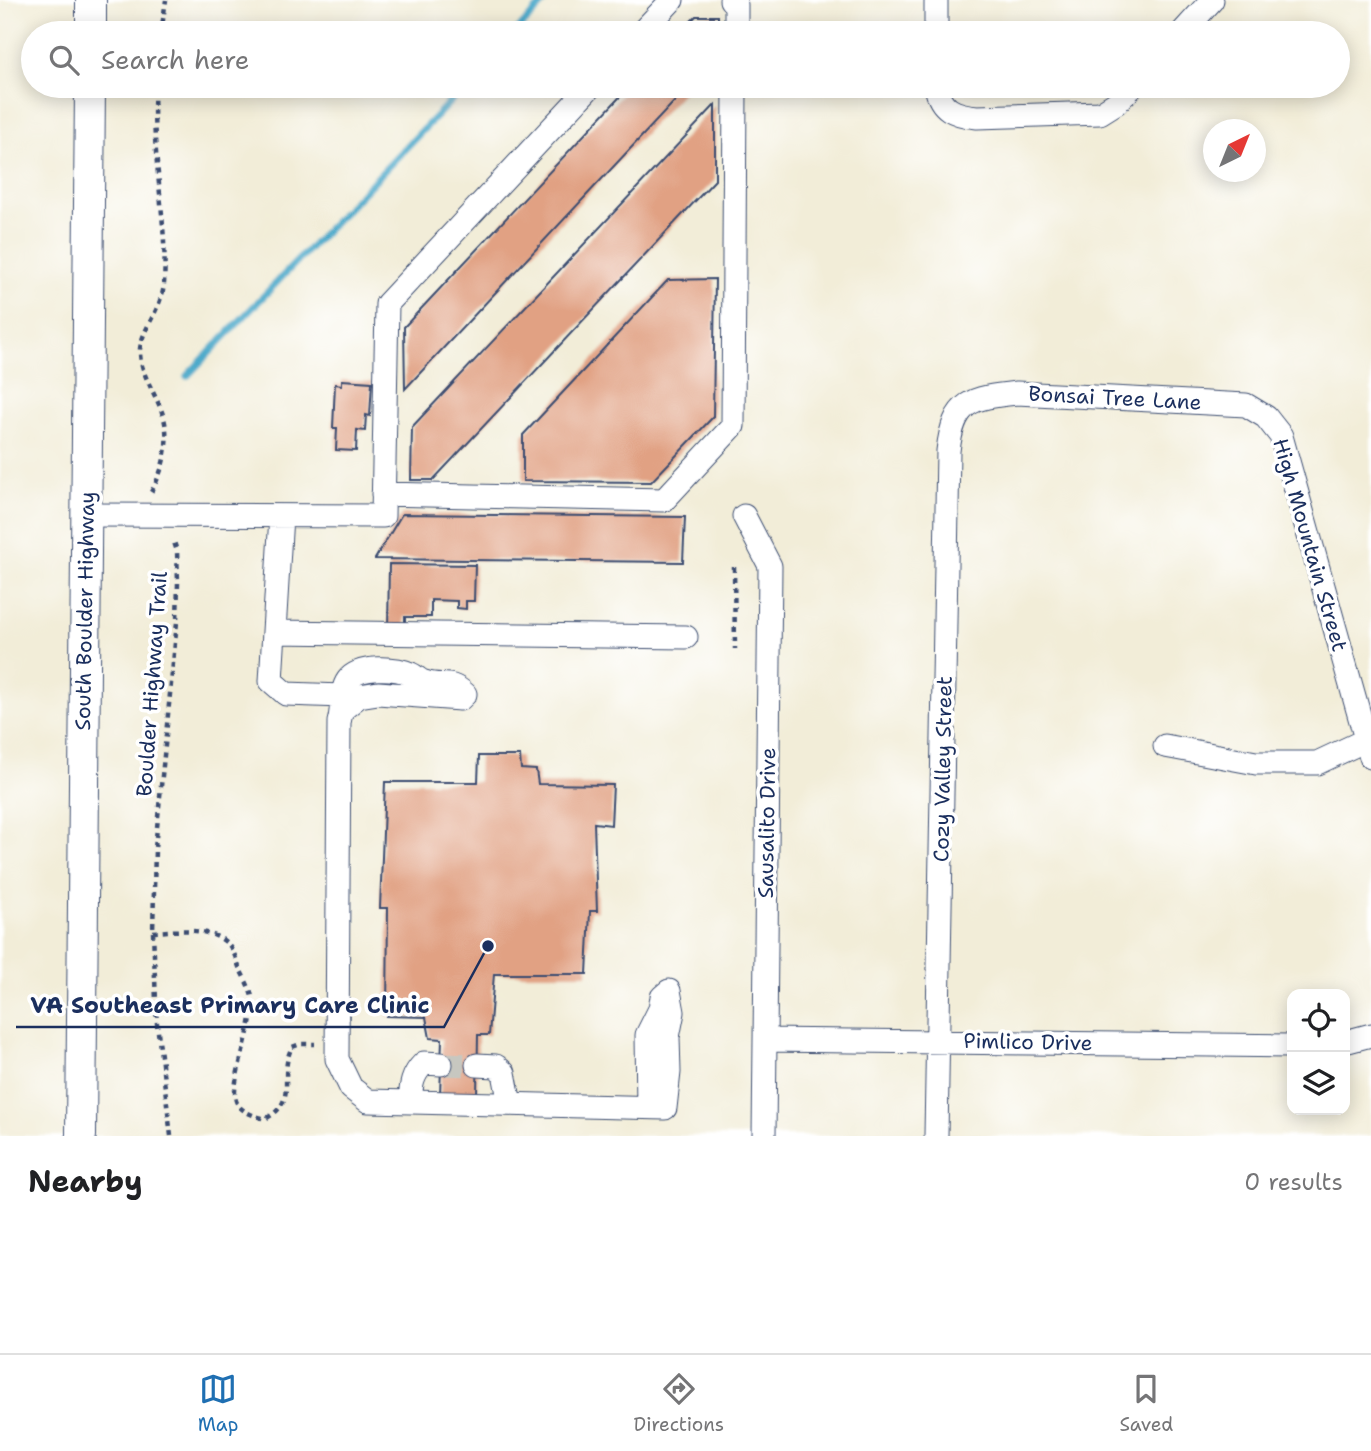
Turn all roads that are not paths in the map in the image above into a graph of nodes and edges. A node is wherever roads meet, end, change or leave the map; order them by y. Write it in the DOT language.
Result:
graph roads {
  1 [pos="91,0"];
  2 [pos="672,0"];
  3 [pos="731,0"];
  4 [pos="936,0"];
  5 [pos="1212,0"];
  6 [pos="90,21"];
  7 [pos="652,21"];
  8 [pos="736,21"];
  9 [pos="936,21"];
  10 [pos="1193,21"];
  11 [pos="90,98"];
  12 [pos="581,98"];
  13 [pos="735,98"];
  14 [pos="940,98"];
  15 [pos="1121,98"];
  16 [pos="963,406"];
  17 [pos="1266,417"];
  18 [pos="383,494"];
  19 [pos="86,516"];
  20 [pos="281,516"];
  21 [pos="744,516"];
  22 [pos="274,632"];
  23 [pos="686,637"];
  24 [pos="1165,746"];
  25 [pos="1368,749"];
  26 [pos="1371,1035"];
  27 [pos="765,1040"];
  28 [pos="938,1041"];
  29 [pos="1350,1041"];
  30 [pos="1287,1046"];
  31 [pos="441,1064"];
  32 [pos="477,1065"];
  33 [pos="410,1102"];
  34 [pos="510,1104"];
  35 [pos="657,1107"];
  36 [pos="81,1136"];
  37 [pos="764,1136"];
  38 [pos="936,1136"];
  1 -- 6 [label="main road"];
  2 -- 7 [label="street"];
  3 -- 8 [label="street"];
  4 -- 9 [label="street"];
  5 -- 10 [label="street"];
  11 -- 19 [label="main road, South Boulder Highway"];
  12 -- 18 [label="street"];
  13 -- 18 [label="street"];
  14 -- 15 [label="street"];
  16 -- 17 [label="street, Bonsai Tree Lane"];
  16 -- 28 [label="street, Cozy Valley Street"];
  17 -- 25 [label="street, High Mountain Street"];
  18 -- 20 [label="street"];
  19 -- 20 [label="street"];
  19 -- 36 [label="main road, South Boulder Highway"];
  20 -- 22 [label="street"];
  21 -- 27 [label="street, Sausalito Drive"];
  22 -- 23 [label="street"];
  22 -- 33 [label="street"];
  24 -- 25 [label="street"];
  26 -- 29 [label="street"];
  27 -- 28 [label="street, Pimlico Drive"];
  27 -- 37 [label="street, Sausalito Drive"];
  28 -- 30 [label="street, Pimlico Drive"];
  28 -- 38 [label="street, Cozy Valley Street"];
  31 -- 33 [label="street"];
  32 -- 34 [label="street"];
  33 -- 34 [label="street"];
  34 -- 35 [label="street"];
}
